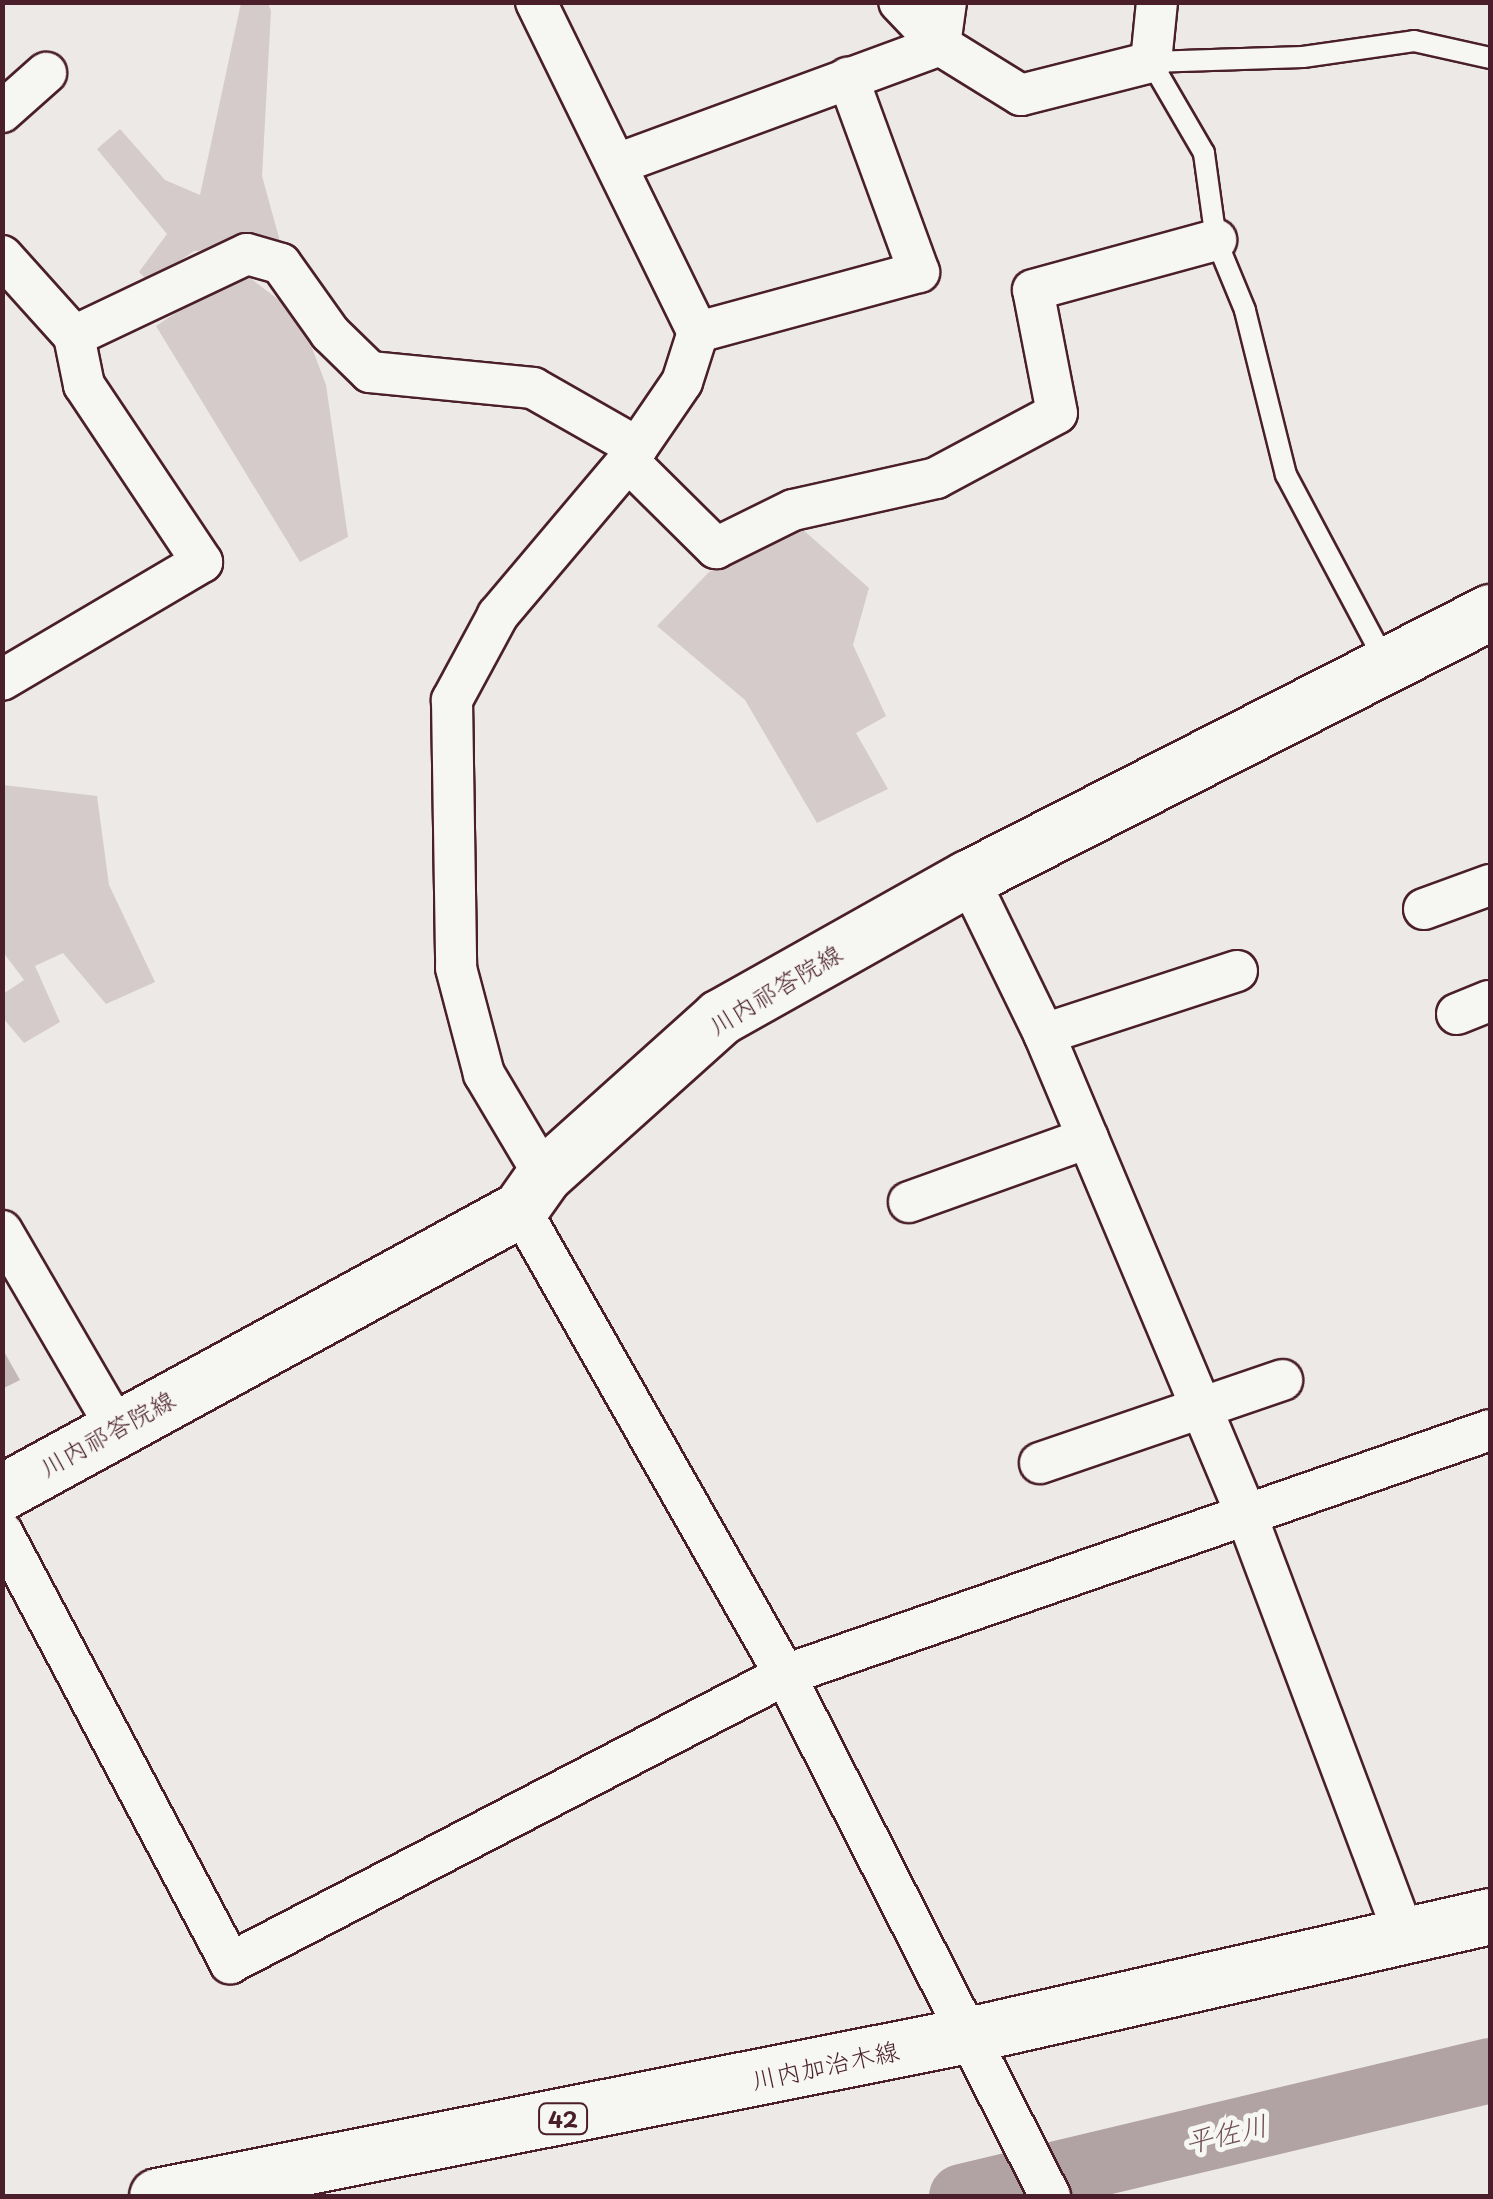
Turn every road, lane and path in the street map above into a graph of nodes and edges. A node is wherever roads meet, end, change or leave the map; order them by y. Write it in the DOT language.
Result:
graph roads {
  1 [pos="536,2"];
  2 [pos="899,2"];
  3 [pos="946,2"];
  4 [pos="1157,2"];
  5 [pos="940,45"];
  6 [pos="1490,58"];
  7 [pos="1151,62"];
  8 [pos="46,73"];
  9 [pos="848,78"];
  10 [pos="2,112"];
  11 [pos="617,164"];
  12 [pos="1216,240"];
  13 [pos="2,256"];
  14 [pos="698,332"];
  15 [pos="74,336"];
  16 [pos="633,454"];
  17 [pos="1490,612"];
  18 [pos="1386,663"];
  19 [pos="2,680"];
  20 [pos="968,878"];
  21 [pos="1490,885"];
  22 [pos="1424,909"];
  23 [pos="1236,971"];
  24 [pos="1044,1034"];
  25 [pos="1088,1138"];
  26 [pos="532,1192"];
  27 [pos="909,1202"];
  28 [pos="2,1231"];
  29 [pos="1282,1380"];
  30 [pos="1202,1408"];
  31 [pos="116,1427"];
  32 [pos="1490,1430"];
  33 [pos="1040,1464"];
  34 [pos="2,1492"];
  35 [pos="1246,1514"];
  36 [pos="2,1532"];
  37 [pos="785,1675"];
  38 [pos="1490,1916"];
  39 [pos="1405,1937"];
  40 [pos="968,2035"];
  41 [pos="157,2196"];
  42 [pos="1050,2196"];
  1 -- 11 [label="street"];
  2 -- 5 [label="street"];
  3 -- 5 [label="street"];
  4 -- 7 [label="street"];
  5 -- 7 [label="street"];
  5 -- 9 [label="street"];
  6 -- 7 [label="lane"];
  7 -- 12 [label="lane"];
  8 -- 10 [label="street"];
  9 -- 11 [label="street"];
  9 -- 14 [label="street"];
  11 -- 14 [label="street"];
  12 -- 16 [label="street"];
  12 -- 18 [label="lane"];
  13 -- 15 [label="street"];
  14 -- 16 [label="street"];
  15 -- 16 [label="street"];
  15 -- 19 [label="street"];
  16 -- 26 [label="street"];
  17 -- 18 [label="main road, 川内祁答院線"];
  18 -- 20 [label="main road, 川内祁答院線"];
  20 -- 24 [label="street"];
  20 -- 26 [label="main road, 川内祁答院線"];
  21 -- 22 [label="street"];
  23 -- 24 [label="street"];
  24 -- 25 [label="street"];
  25 -- 27 [label="street"];
  25 -- 30 [label="street"];
  26 -- 31 [label="main road, 川内祁答院線"];
  26 -- 37 [label="street"];
  28 -- 31 [label="street"];
  29 -- 30 [label="street"];
  30 -- 33 [label="street"];
  30 -- 35 [label="street"];
  31 -- 34 [label="main road, 川内祁答院線"];
  32 -- 35 [label="street"];
  35 -- 37 [label="street"];
  35 -- 39 [label="street"];
  36 -- 37 [label="street"];
  37 -- 40 [label="street"];
  38 -- 39 [label="main road, 川内加治木線 / 42"];
  39 -- 40 [label="main road, 川内加治木線 / 42"];
  40 -- 41 [label="main road, 川内加治木線 / 42"];
  40 -- 42 [label="street"];
}
